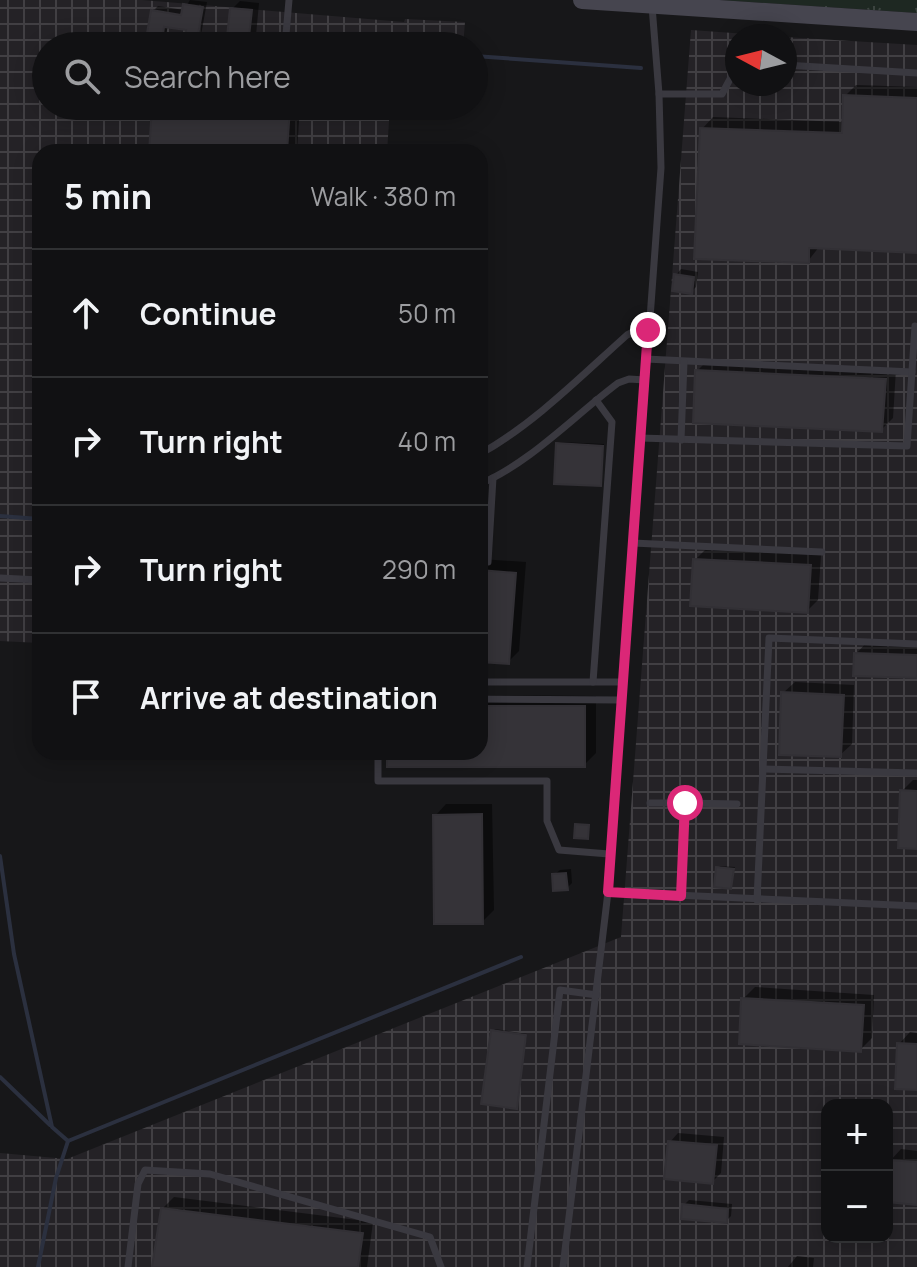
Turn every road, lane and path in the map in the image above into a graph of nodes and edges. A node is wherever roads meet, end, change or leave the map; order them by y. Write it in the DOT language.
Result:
graph roads {
  1 [pos="289,0"];
  2 [pos="582,0"];
  3 [pos="652,4"];
  4 [pos="917,22"];
  5 [pos="286,32"];
  6 [pos="797,66"];
  7 [pos="917,73"];
  8 [pos="725,88"];
  9 [pos="659,94"];
  10 [pos="915,326"];
  11 [pos="648,330"];
  12 [pos="646,359"];
  13 [pos="684,362"];
  14 [pos="912,372"];
  15 [pos="645,380"];
  16 [pos="596,400"];
  17 [pos="640,438"];
  18 [pos="681,440"];
  19 [pos="488,448"];
  20 [pos="493,478"];
  21 [pos="488,480"];
  22 [pos="633,543"];
  23 [pos="822,552"];
  24 [pos="488,562"];
  25 [pos="0,578"];
  26 [pos="32,580"];
  27 [pos="917,644"];
  28 [pos="488,682"];
  29 [pos="593,682"];
  30 [pos="622,682"];
  31 [pos="488,699"];
  32 [pos="621,700"];
  33 [pos="378,760"];
  34 [pos="763,769"];
  35 [pos="917,773"];
  36 [pos="650,803"];
  37 [pos="685,803"];
  38 [pos="737,804"];
  39 [pos="609,854"];
  40 [pos="608,892"];
  41 [pos="681,896"];
  42 [pos="757,900"];
  43 [pos="917,906"];
  44 [pos="597,995"];
  45 [pos="128,1267"];
  46 [pos="441,1267"];
  47 [pos="527,1267"];
  48 [pos="563,1267"];
  1 -- 5 [label="lane"];
  2 -- 3 [label="main road"];
  3 -- 4 [label="main road"];
  3 -- 9 [label="lane"];
  6 -- 7 [label="lane"];
  8 -- 9 [label="lane"];
  9 -- 11 [label="lane"];
  10 -- 14 [label="lane"];
  11 -- 12 [label="lane"];
  11 -- 19 [label="lane"];
  12 -- 13 [label="lane"];
  12 -- 15 [label="lane"];
  13 -- 14 [label="lane"];
  13 -- 18 [label="lane"];
  14 -- 18 [label="lane"];
  15 -- 16 [label="lane"];
  15 -- 17 [label="lane"];
  16 -- 20 [label="lane"];
  16 -- 29 [label="lane"];
  17 -- 18 [label="lane"];
  17 -- 22 [label="lane"];
  20 -- 21 [label="lane"];
  20 -- 24 [label="lane"];
  22 -- 23 [label="lane"];
  22 -- 30 [label="lane"];
  25 -- 26 [label="lane"];
  27 -- 34 [label="lane"];
  28 -- 29 [label="lane"];
  29 -- 30 [label="lane"];
  30 -- 32 [label="lane"];
  31 -- 32 [label="lane"];
  32 -- 39 [label="lane"];
  33 -- 39 [label="lane"];
  34 -- 35 [label="lane"];
  34 -- 42 [label="lane"];
  36 -- 37 [label="lane"];
  37 -- 38 [label="lane"];
  37 -- 41 [label="lane"];
  39 -- 40 [label="lane"];
  40 -- 41 [label="lane"];
  40 -- 44 [label="lane"];
  41 -- 42 [label="lane"];
  42 -- 43 [label="lane"];
  44 -- 47 [label="lane"];
  44 -- 48 [label="lane"];
  45 -- 46 [label="lane"];
}
